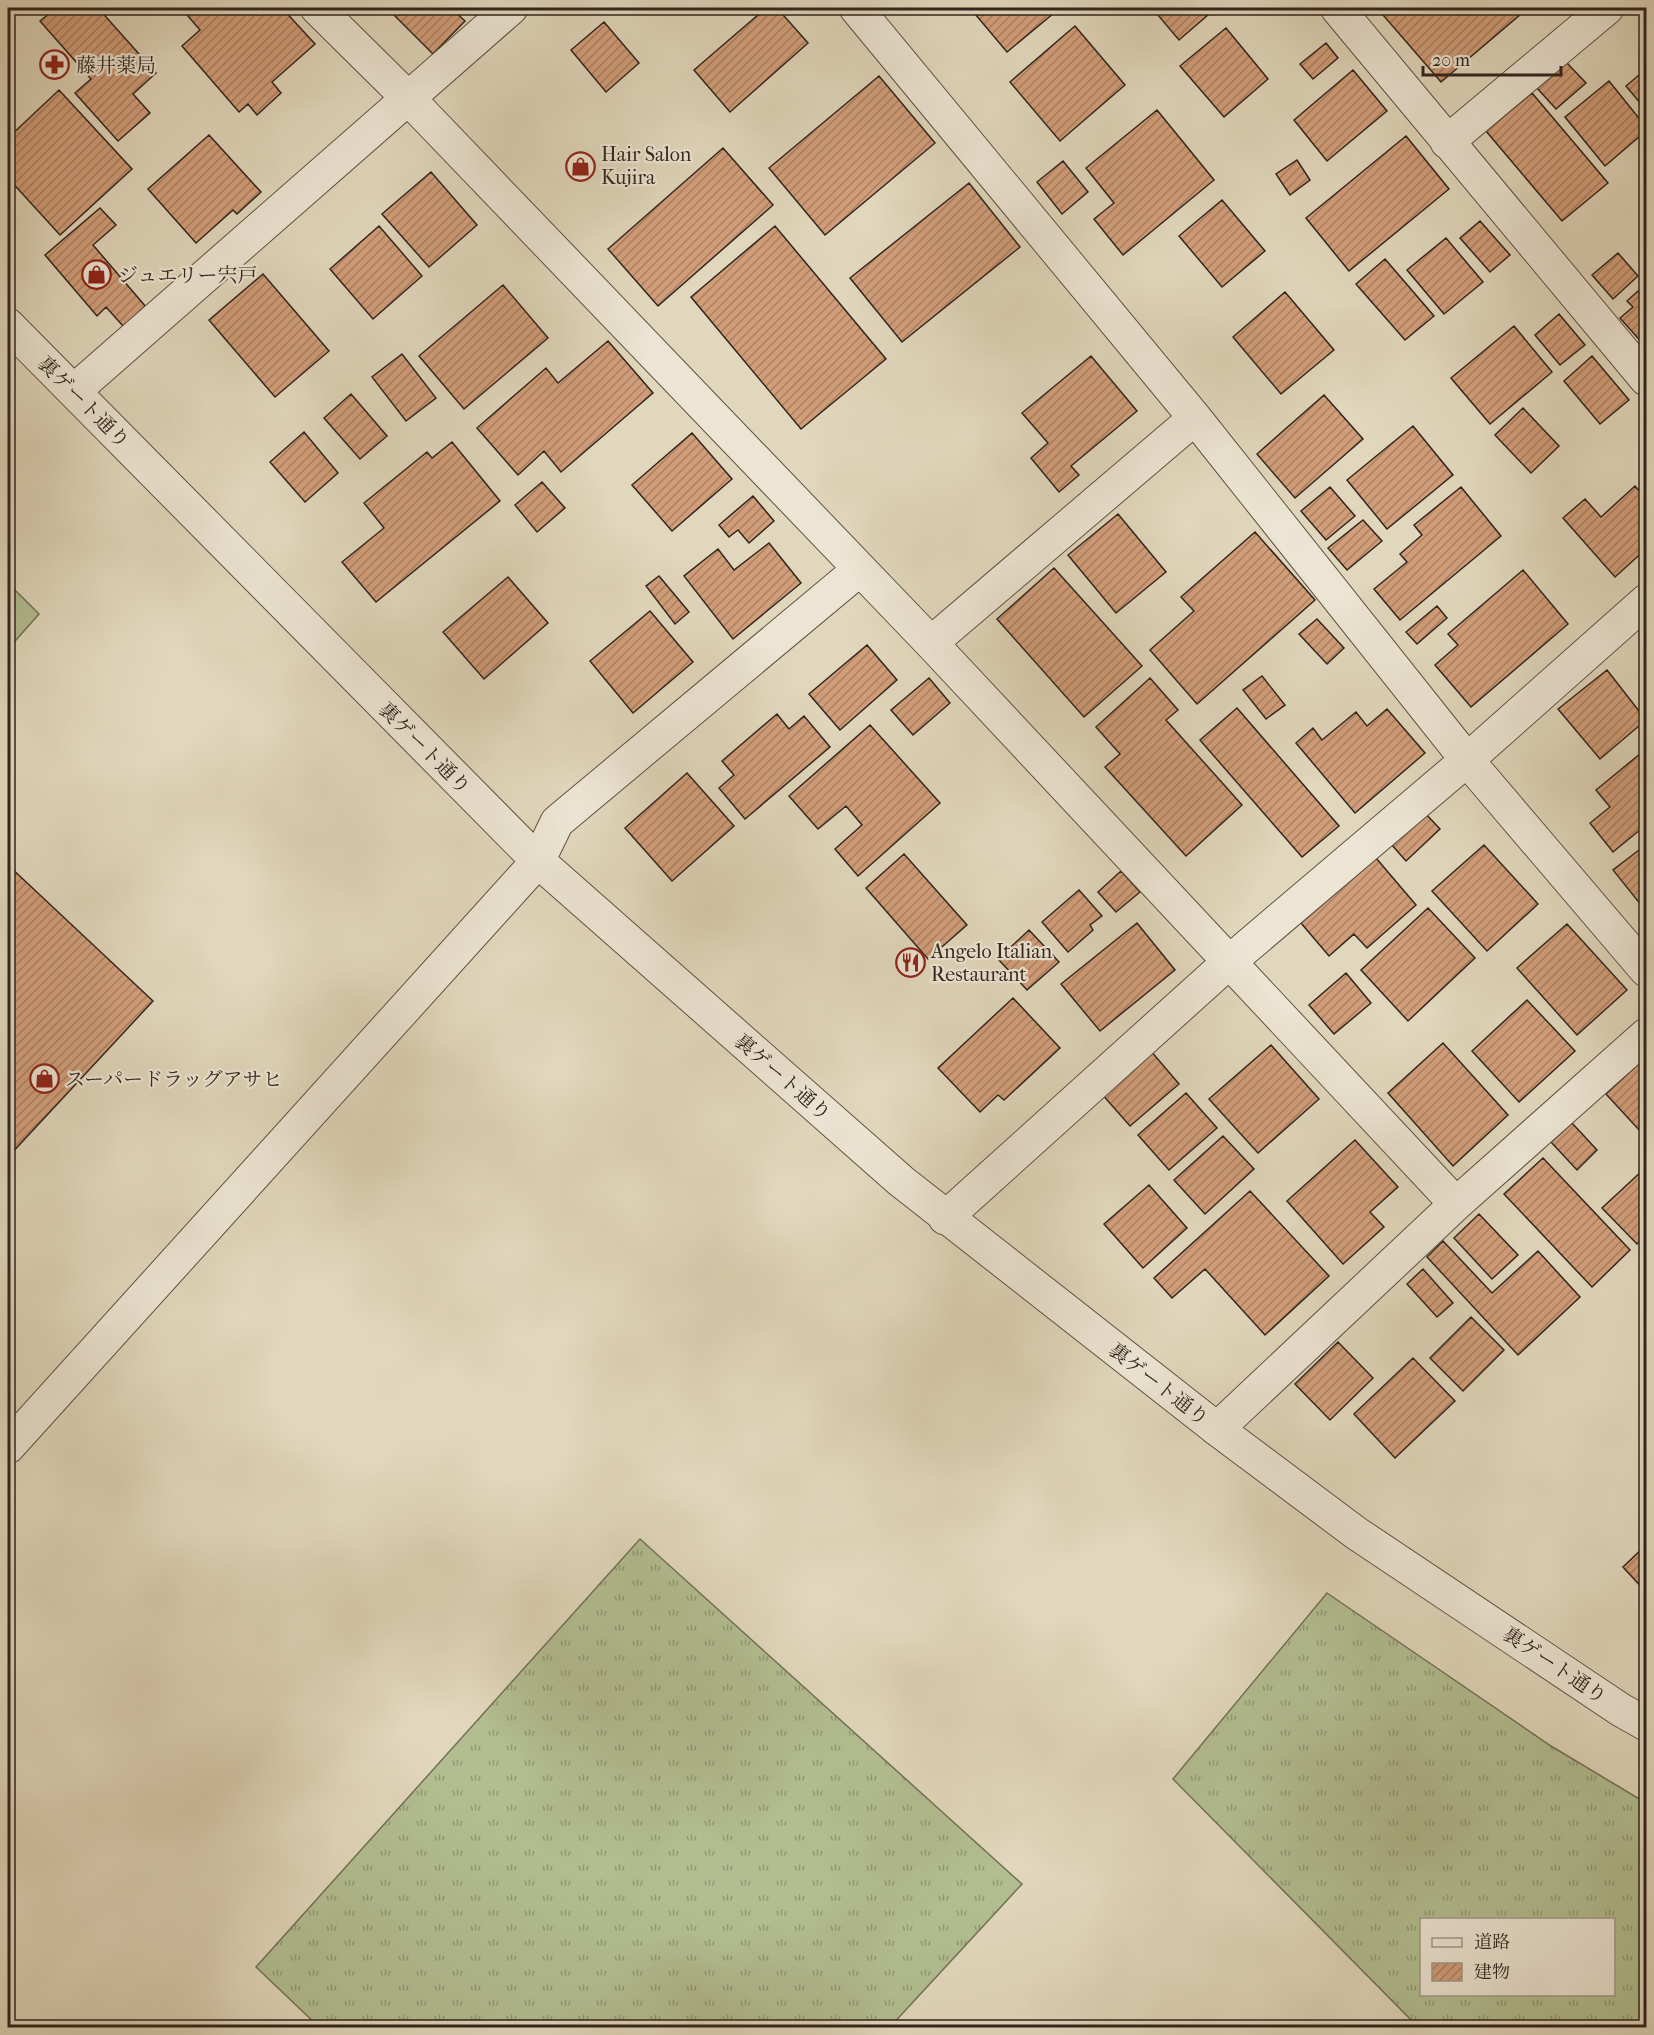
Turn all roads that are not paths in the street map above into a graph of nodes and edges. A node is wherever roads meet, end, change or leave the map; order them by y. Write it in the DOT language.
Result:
graph roads {
  1 [pos="317,8"];
  2 [pos="511,8"];
  3 [pos="856,8"];
  4 [pos="1337,8"];
  5 [pos="1607,8"];
  6 [pos="408,98"];
  7 [pos="1447,141"];
  8 [pos="8,324"];
  9 [pos="1647,379"];
  10 [pos="74,391"];
  11 [pos="1195,418"];
  12 [pos="860,569"];
  13 [pos="1647,601"];
  14 [pos="931,643"];
  15 [pos="1467,760"];
  16 [pos="538,861"];
  17 [pos="1229,962"];
  18 [pos="1647,970"];
  19 [pos="1647,1035"];
  20 [pos="1456,1204"];
  21 [pos="945,1218"];
  22 [pos="1217,1429"];
  23 [pos="8,1447"];
  24 [pos="1647,1724"];
  1 -- 6 [label="street"];
  2 -- 6 [label="street"];
  3 -- 11 [label="street"];
  4 -- 7 [label="street"];
  5 -- 7 [label="street"];
  6 -- 10 [label="street"];
  6 -- 12 [label="street"];
  7 -- 9 [label="street"];
  8 -- 10 [label="street, 裏ゲート通り"];
  10 -- 16 [label="street, 裏ゲート通り"];
  11 -- 14 [label="street"];
  11 -- 15 [label="street"];
  12 -- 14 [label="street"];
  12 -- 16 [label="street"];
  13 -- 15 [label="street"];
  14 -- 17 [label="street"];
  15 -- 17 [label="street"];
  15 -- 18 [label="street"];
  16 -- 21 [label="street, 裏ゲート通り"];
  16 -- 23 [label="street"];
  17 -- 20 [label="street"];
  17 -- 21 [label="street"];
  19 -- 20 [label="street"];
  20 -- 22 [label="street"];
  21 -- 22 [label="street, 裏ゲート通り"];
  22 -- 24 [label="street, 裏ゲート通り"];
}
